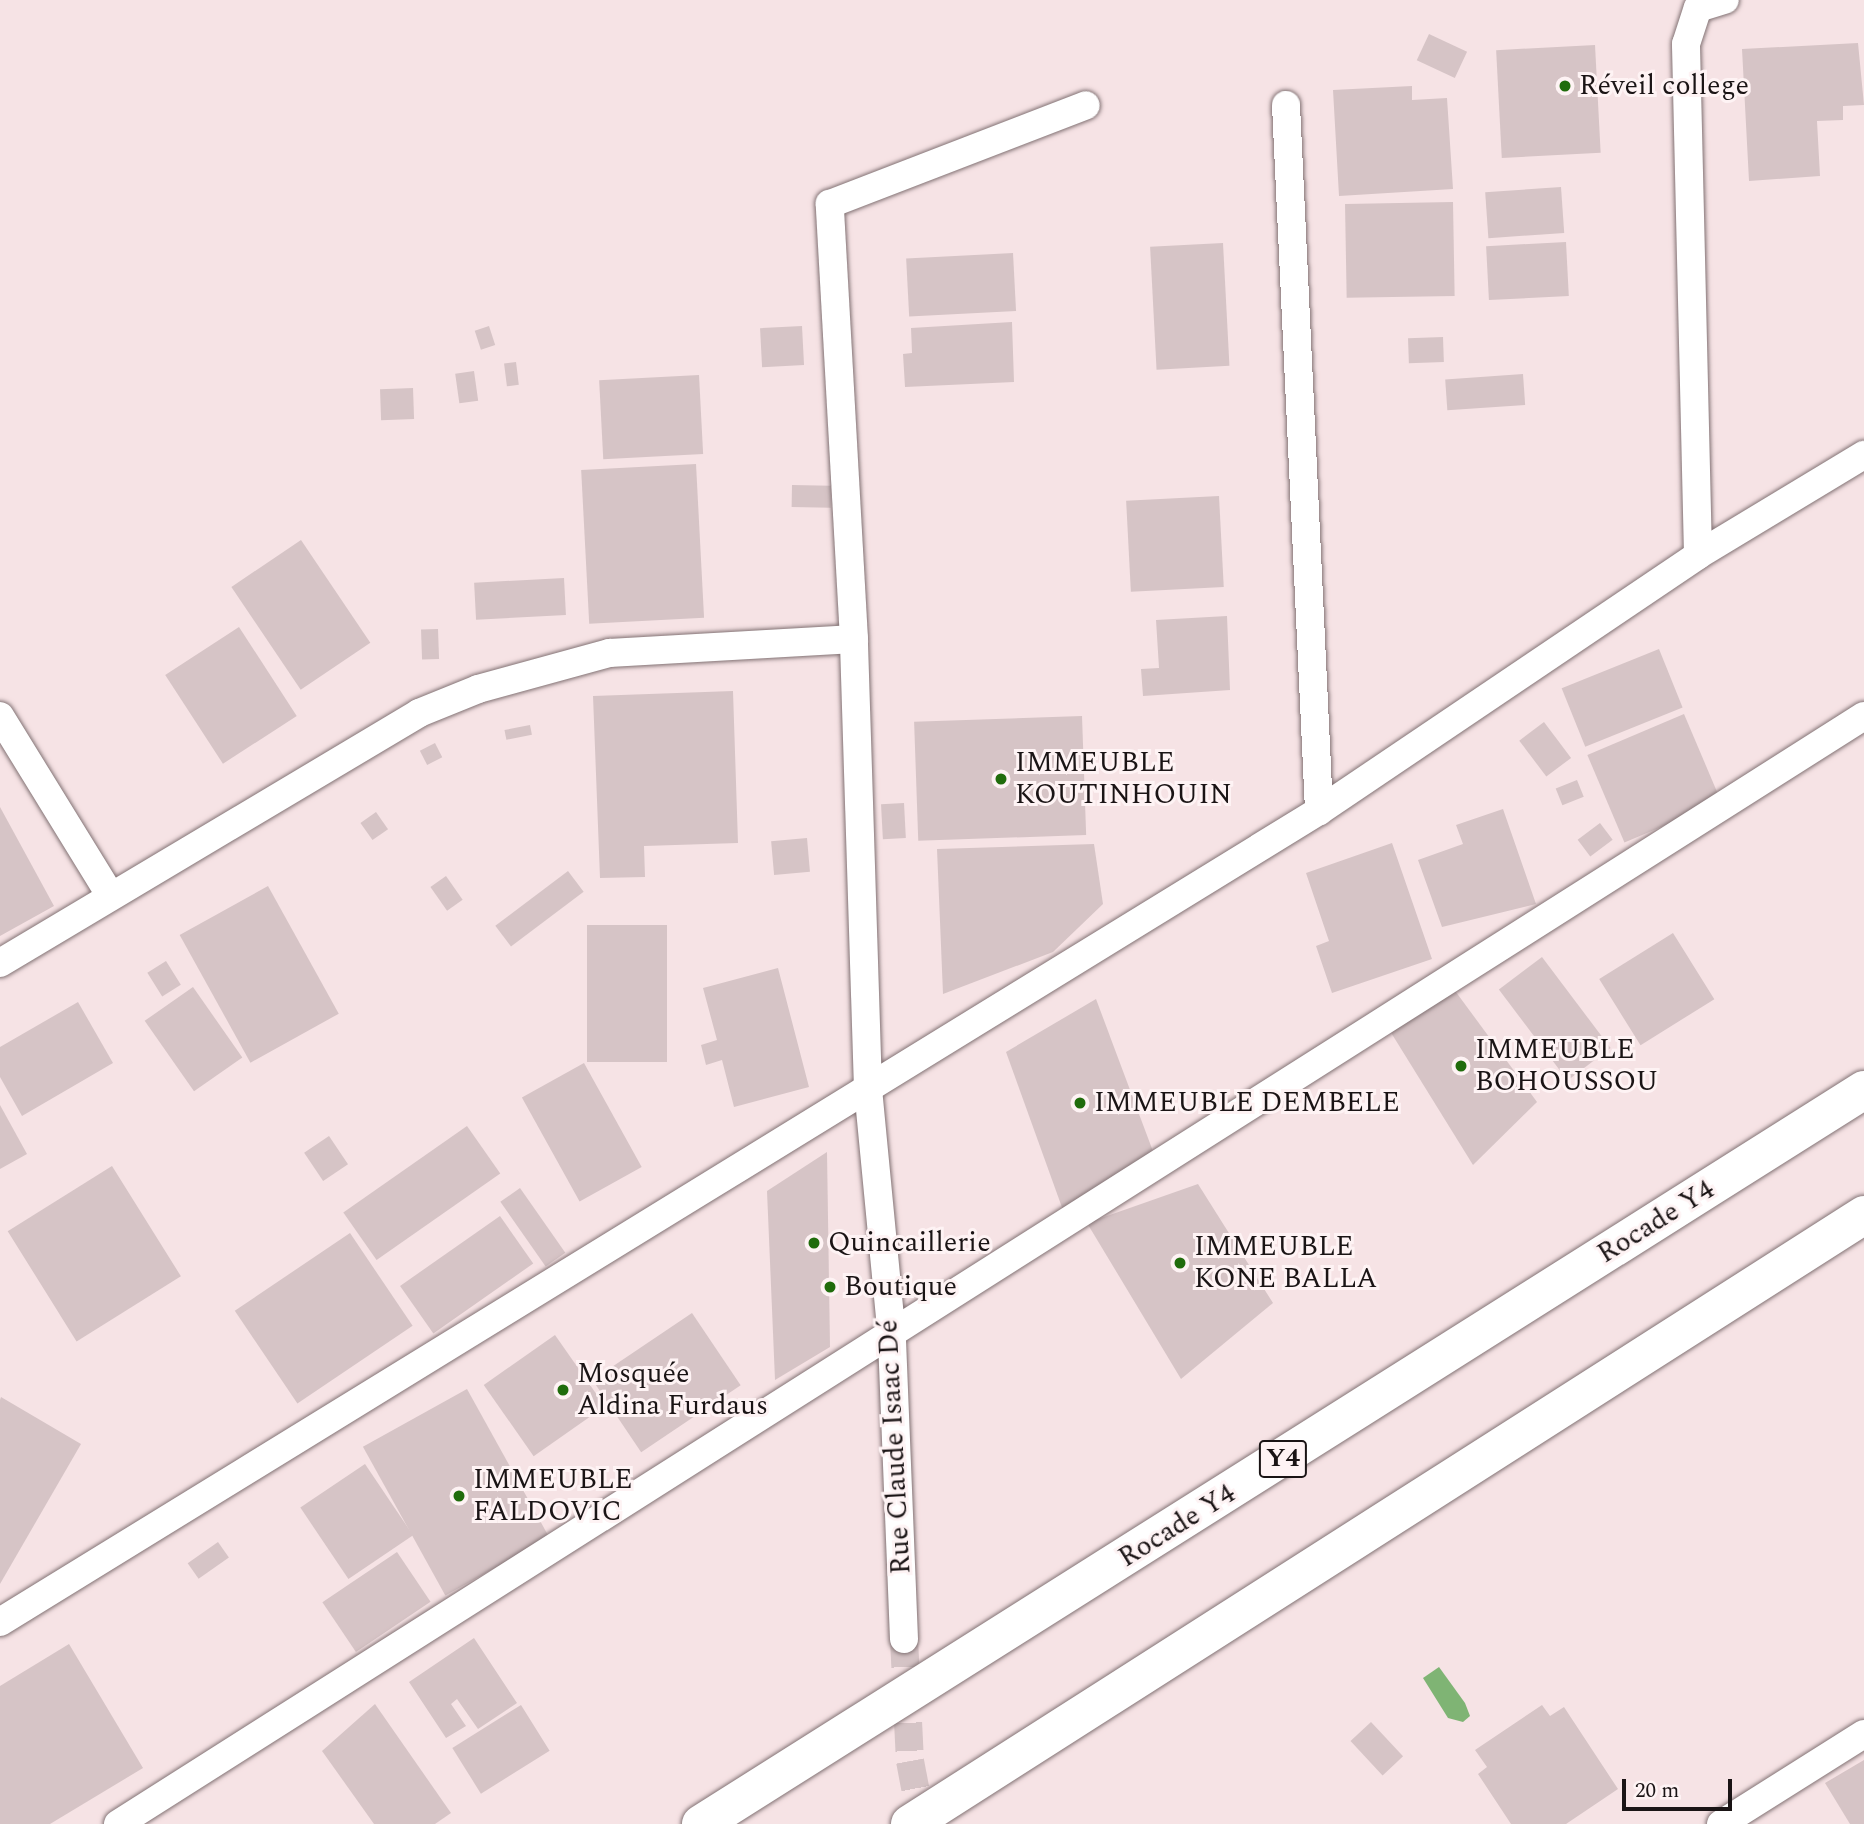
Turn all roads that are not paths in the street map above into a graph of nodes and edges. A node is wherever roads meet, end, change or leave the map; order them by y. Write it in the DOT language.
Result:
graph roads {
  1 [pos="1725,0"];
  2 [pos="1086,105"];
  3 [pos="1286,105"];
  4 [pos="1864,455"];
  5 [pos="1698,555"];
  6 [pos="854,639"];
  7 [pos="0,716"];
  8 [pos="1864,716"];
  9 [pos="1319,811"];
  10 [pos="110,895"];
  11 [pos="0,962"];
  12 [pos="868,1089"];
  13 [pos="1864,1090"];
  14 [pos="1864,1214"];
  15 [pos="892,1338"];
  16 [pos="0,1622"];
  17 [pos="904,1639"];
  18 [pos="1864,1734"];
  19 [pos="118,1824"];
  20 [pos="701,1824"];
  21 [pos="910,1824"];
  22 [pos="1721,1824"];
  1 -- 5 [label="street"];
  2 -- 6 [label="street, Rue Claude Isaac Dé"];
  3 -- 9 [label="street"];
  4 -- 5 [label="street"];
  5 -- 9 [label="street"];
  6 -- 10 [label="street"];
  6 -- 12 [label="street, Rue Claude Isaac Dé"];
  7 -- 10 [label="street"];
  8 -- 15 [label="street"];
  9 -- 12 [label="street"];
  10 -- 11 [label="street"];
  12 -- 15 [label="street, Rue Claude Isaac Dé"];
  12 -- 16 [label="street"];
  13 -- 20 [label="highway, Rocade Y4 / Y4"];
  14 -- 21 [label="highway"];
  15 -- 17 [label="street, Rue Claude Isaac Dé"];
  15 -- 19 [label="street"];
  18 -- 22 [label="street"];
}
